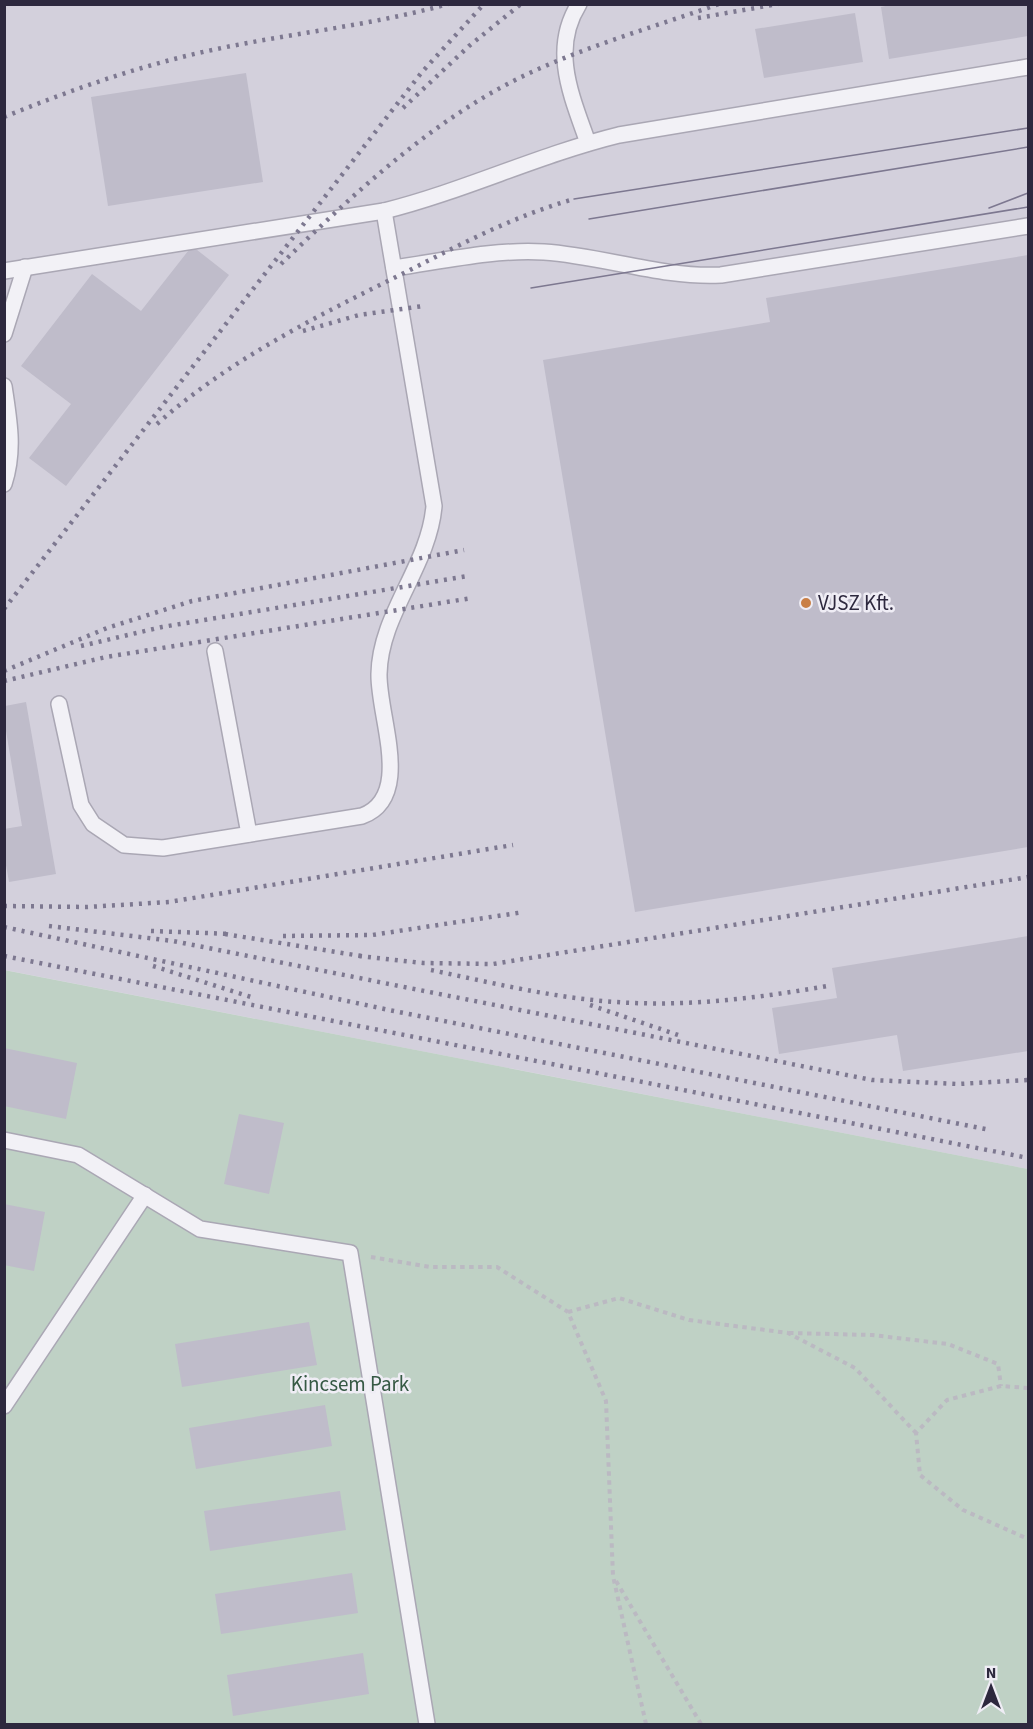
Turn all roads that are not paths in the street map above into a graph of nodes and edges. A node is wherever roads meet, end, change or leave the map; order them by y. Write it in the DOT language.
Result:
graph roads {
  1 [pos="579,4"];
  2 [pos="1029,67"];
  3 [pos="588,143"];
  4 [pos="384,211"];
  5 [pos="1029,226"];
  6 [pos="25,267"];
  7 [pos="394,268"];
  8 [pos="4,271"];
  9 [pos="4,334"];
  10 [pos="4,386"];
  11 [pos="4,484"];
  12 [pos="215,651"];
  13 [pos="59,704"];
  14 [pos="249,834"];
  15 [pos="4,1140"];
  16 [pos="145,1196"];
  17 [pos="4,1406"];
  18 [pos="427,1725"];
  1 -- 3 [label="lane"];
  2 -- 3 [label="lane"];
  3 -- 4 [label="lane"];
  4 -- 6 [label="lane"];
  4 -- 7 [label="lane"];
  5 -- 7 [label="lane"];
  6 -- 8 [label="lane"];
  6 -- 9 [label="lane"];
  7 -- 14 [label="lane"];
  10 -- 11 [label="lane"];
  12 -- 14 [label="lane"];
  13 -- 14 [label="lane"];
  15 -- 16 [label="lane"];
  16 -- 17 [label="lane"];
  16 -- 18 [label="lane"];
}
